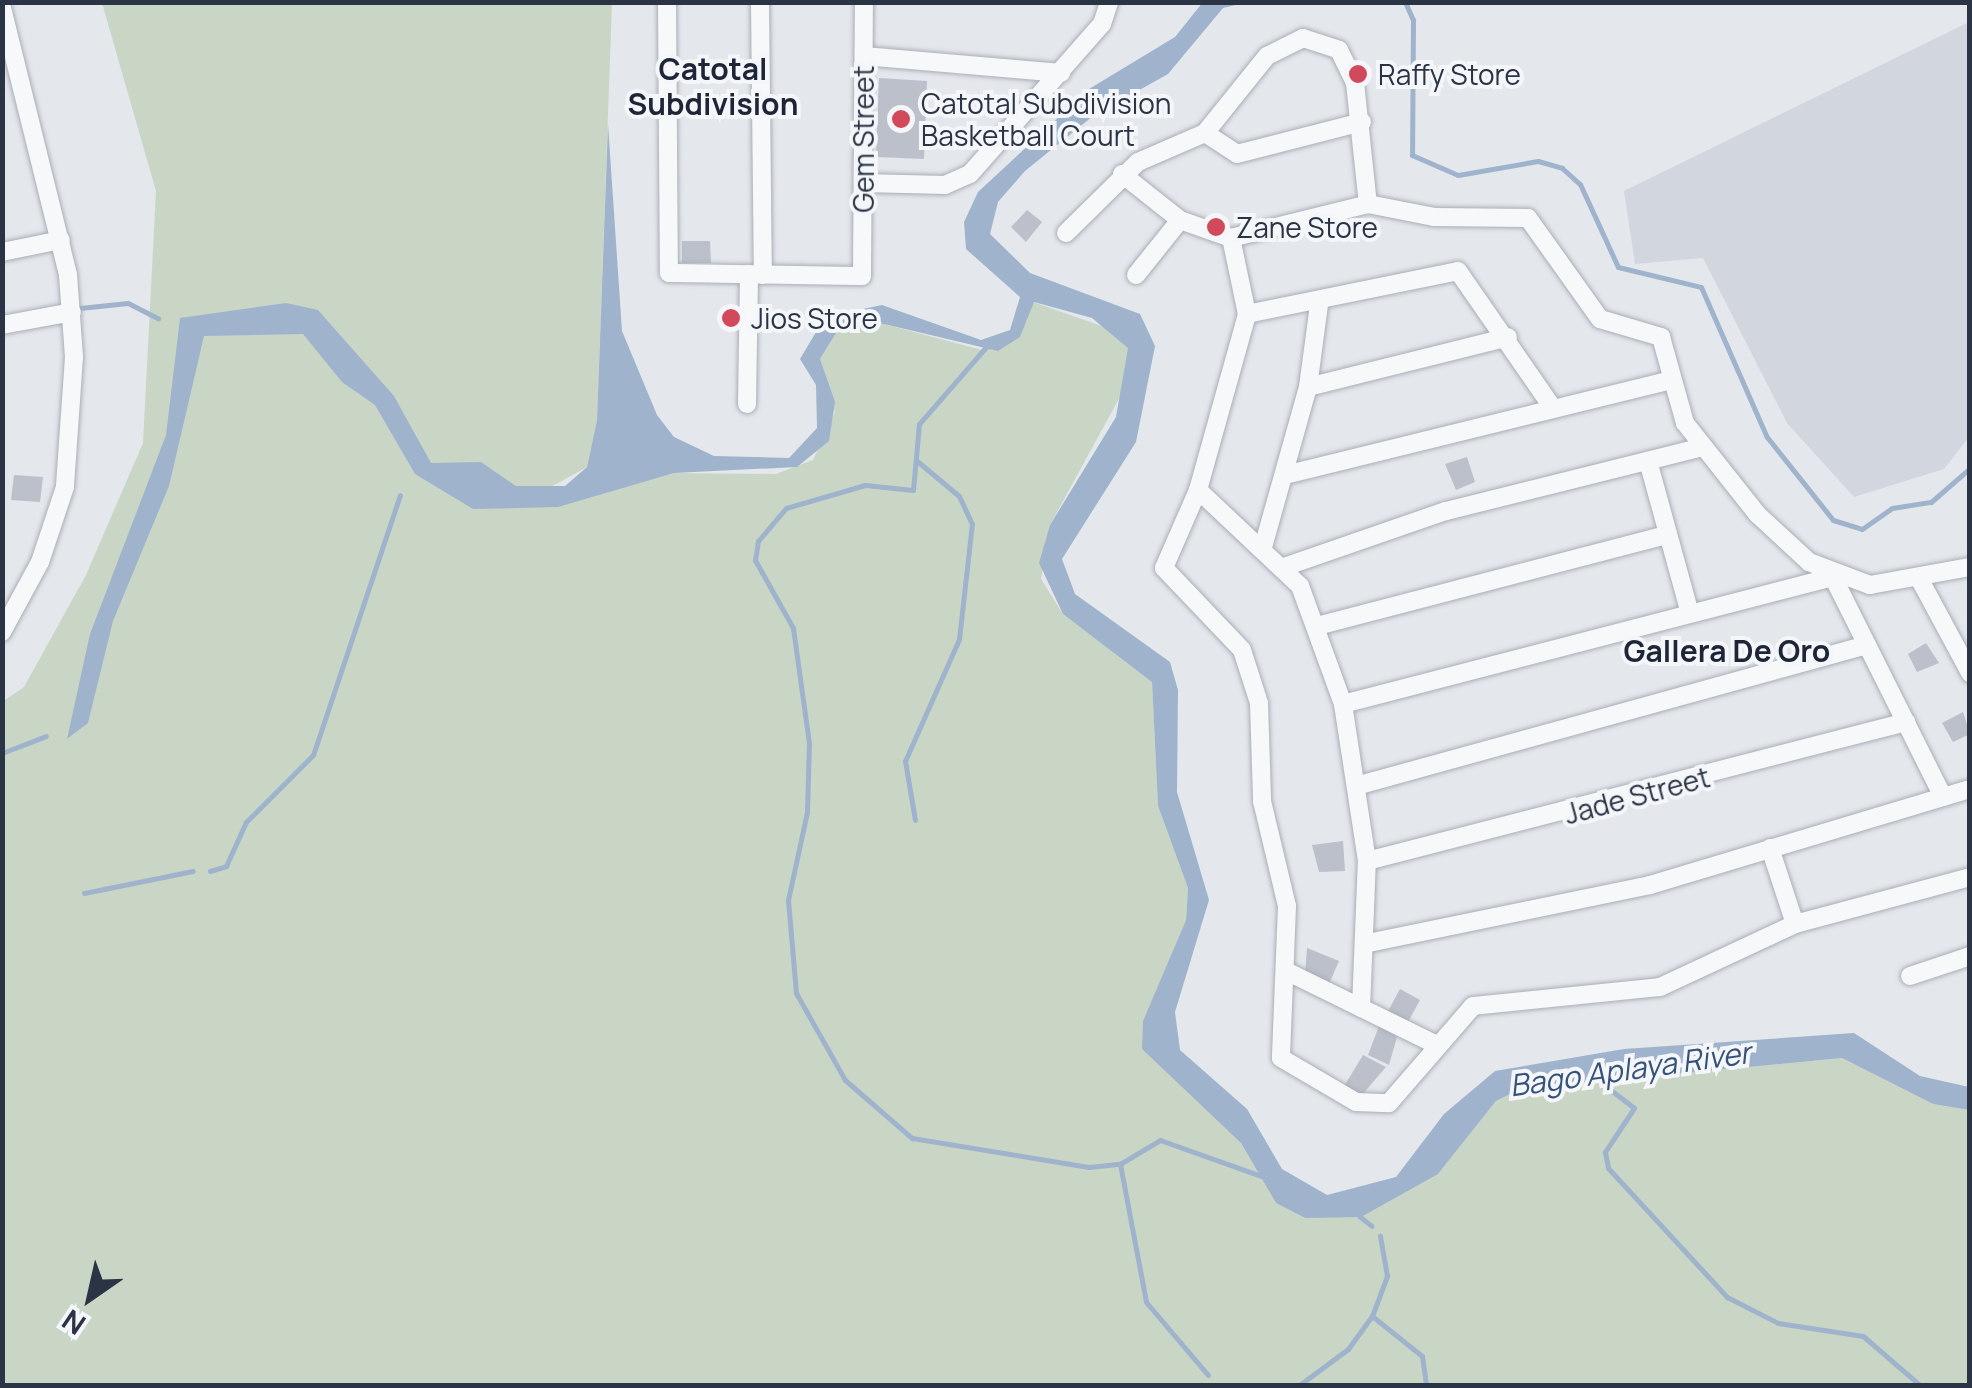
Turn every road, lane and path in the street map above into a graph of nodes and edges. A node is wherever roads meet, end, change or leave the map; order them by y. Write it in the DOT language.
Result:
graph roads {
  1 [pos="667,2"];
  2 [pos="760,2"];
  3 [pos="864,2"];
  4 [pos="1109,2"];
  5 [pos="2,8"];
  6 [pos="864,56"];
  7 [pos="1061,74"];
  8 [pos="1362,122"];
  9 [pos="1205,133"];
  10 [pos="1122,174"];
  11 [pos="863,182"];
  12 [pos="1368,204"];
  13 [pos="1180,220"];
  14 [pos="1066,233"];
  15 [pos="1231,238"];
  16 [pos="61,240"];
  17 [pos="2,252"];
  18 [pos="756,274"];
  19 [pos="1136,276"];
  20 [pos="1320,304"];
  21 [pos="72,312"];
  22 [pos="1248,314"];
  23 [pos="2,324"];
  24 [pos="1508,337"];
  25 [pos="1671,380"];
  26 [pos="1308,387"];
  27 [pos="747,404"];
  28 [pos="1550,404"];
  29 [pos="1703,447"];
  30 [pos="1648,461"];
  31 [pos="1285,475"];
  32 [pos="1198,490"];
  33 [pos="1666,536"];
  34 [pos="1263,546"];
  35 [pos="1284,567"];
  36 [pos="1970,567"];
  37 [pos="1833,578"];
  38 [pos="1920,580"];
  39 [pos="1690,612"];
  40 [pos="1317,626"];
  41 [pos="2,632"];
  42 [pos="1867,645"];
  43 [pos="1970,674"];
  44 [pos="1342,704"];
  45 [pos="1906,722"];
  46 [pos="1356,786"];
  47 [pos="1970,790"];
  48 [pos="1943,797"];
  49 [pos="1770,848"];
  50 [pos="1367,861"];
  51 [pos="1970,877"];
  52 [pos="1795,924"];
  53 [pos="1368,942"];
  54 [pos="1970,956"];
  55 [pos="1288,972"];
  56 [pos="1910,976"];
  57 [pos="1362,1008"];
  58 [pos="1433,1043"];
  1 -- 18 [label="street"];
  2 -- 18 [label="street"];
  3 -- 6 [label="street, Gem Street"];
  4 -- 7 [label="street"];
  5 -- 16 [label="street"];
  6 -- 7 [label="street"];
  6 -- 11 [label="street, Gem Street"];
  7 -- 11 [label="street"];
  8 -- 9 [label="street"];
  8 -- 9 [label="street"];
  8 -- 12 [label="street"];
  9 -- 10 [label="street"];
  10 -- 13 [label="street"];
  10 -- 14 [label="street"];
  11 -- 18 [label="street, Gem Street"];
  12 -- 15 [label="street"];
  12 -- 25 [label="street"];
  13 -- 15 [label="street"];
  13 -- 19 [label="street"];
  15 -- 22 [label="street"];
  16 -- 17 [label="street"];
  16 -- 21 [label="street"];
  18 -- 27 [label="street"];
  20 -- 22 [label="street"];
  20 -- 24 [label="street"];
  20 -- 26 [label="street"];
  21 -- 23 [label="street"];
  21 -- 41 [label="street"];
  22 -- 32 [label="street"];
  24 -- 26 [label="street"];
  24 -- 28 [label="street"];
  25 -- 28 [label="street"];
  25 -- 29 [label="street"];
  26 -- 31 [label="street"];
  28 -- 31 [label="street"];
  29 -- 30 [label="street"];
  29 -- 37 [label="street"];
  30 -- 33 [label="street"];
  30 -- 35 [label="street"];
  31 -- 34 [label="street"];
  32 -- 34 [label="street"];
  32 -- 55 [label="street"];
  33 -- 39 [label="street"];
  33 -- 40 [label="street"];
  34 -- 35 [label="street"];
  35 -- 40 [label="street"];
  36 -- 38 [label="street"];
  37 -- 38 [label="street"];
  37 -- 39 [label="street"];
  37 -- 42 [label="street"];
  38 -- 43 [label="street"];
  39 -- 44 [label="street"];
  40 -- 44 [label="street"];
  42 -- 45 [label="street"];
  42 -- 46 [label="street"];
  44 -- 46 [label="street"];
  45 -- 48 [label="street"];
  45 -- 50 [label="street, Jade Street"];
  46 -- 50 [label="street"];
  47 -- 48 [label="street"];
  48 -- 49 [label="street"];
  49 -- 52 [label="street"];
  49 -- 53 [label="street"];
  50 -- 53 [label="street"];
  51 -- 52 [label="street"];
  52 -- 58 [label="street"];
  53 -- 57 [label="street"];
  54 -- 56 [label="street"];
  55 -- 57 [label="street"];
  55 -- 58 [label="street"];
  57 -- 58 [label="street"];
}
